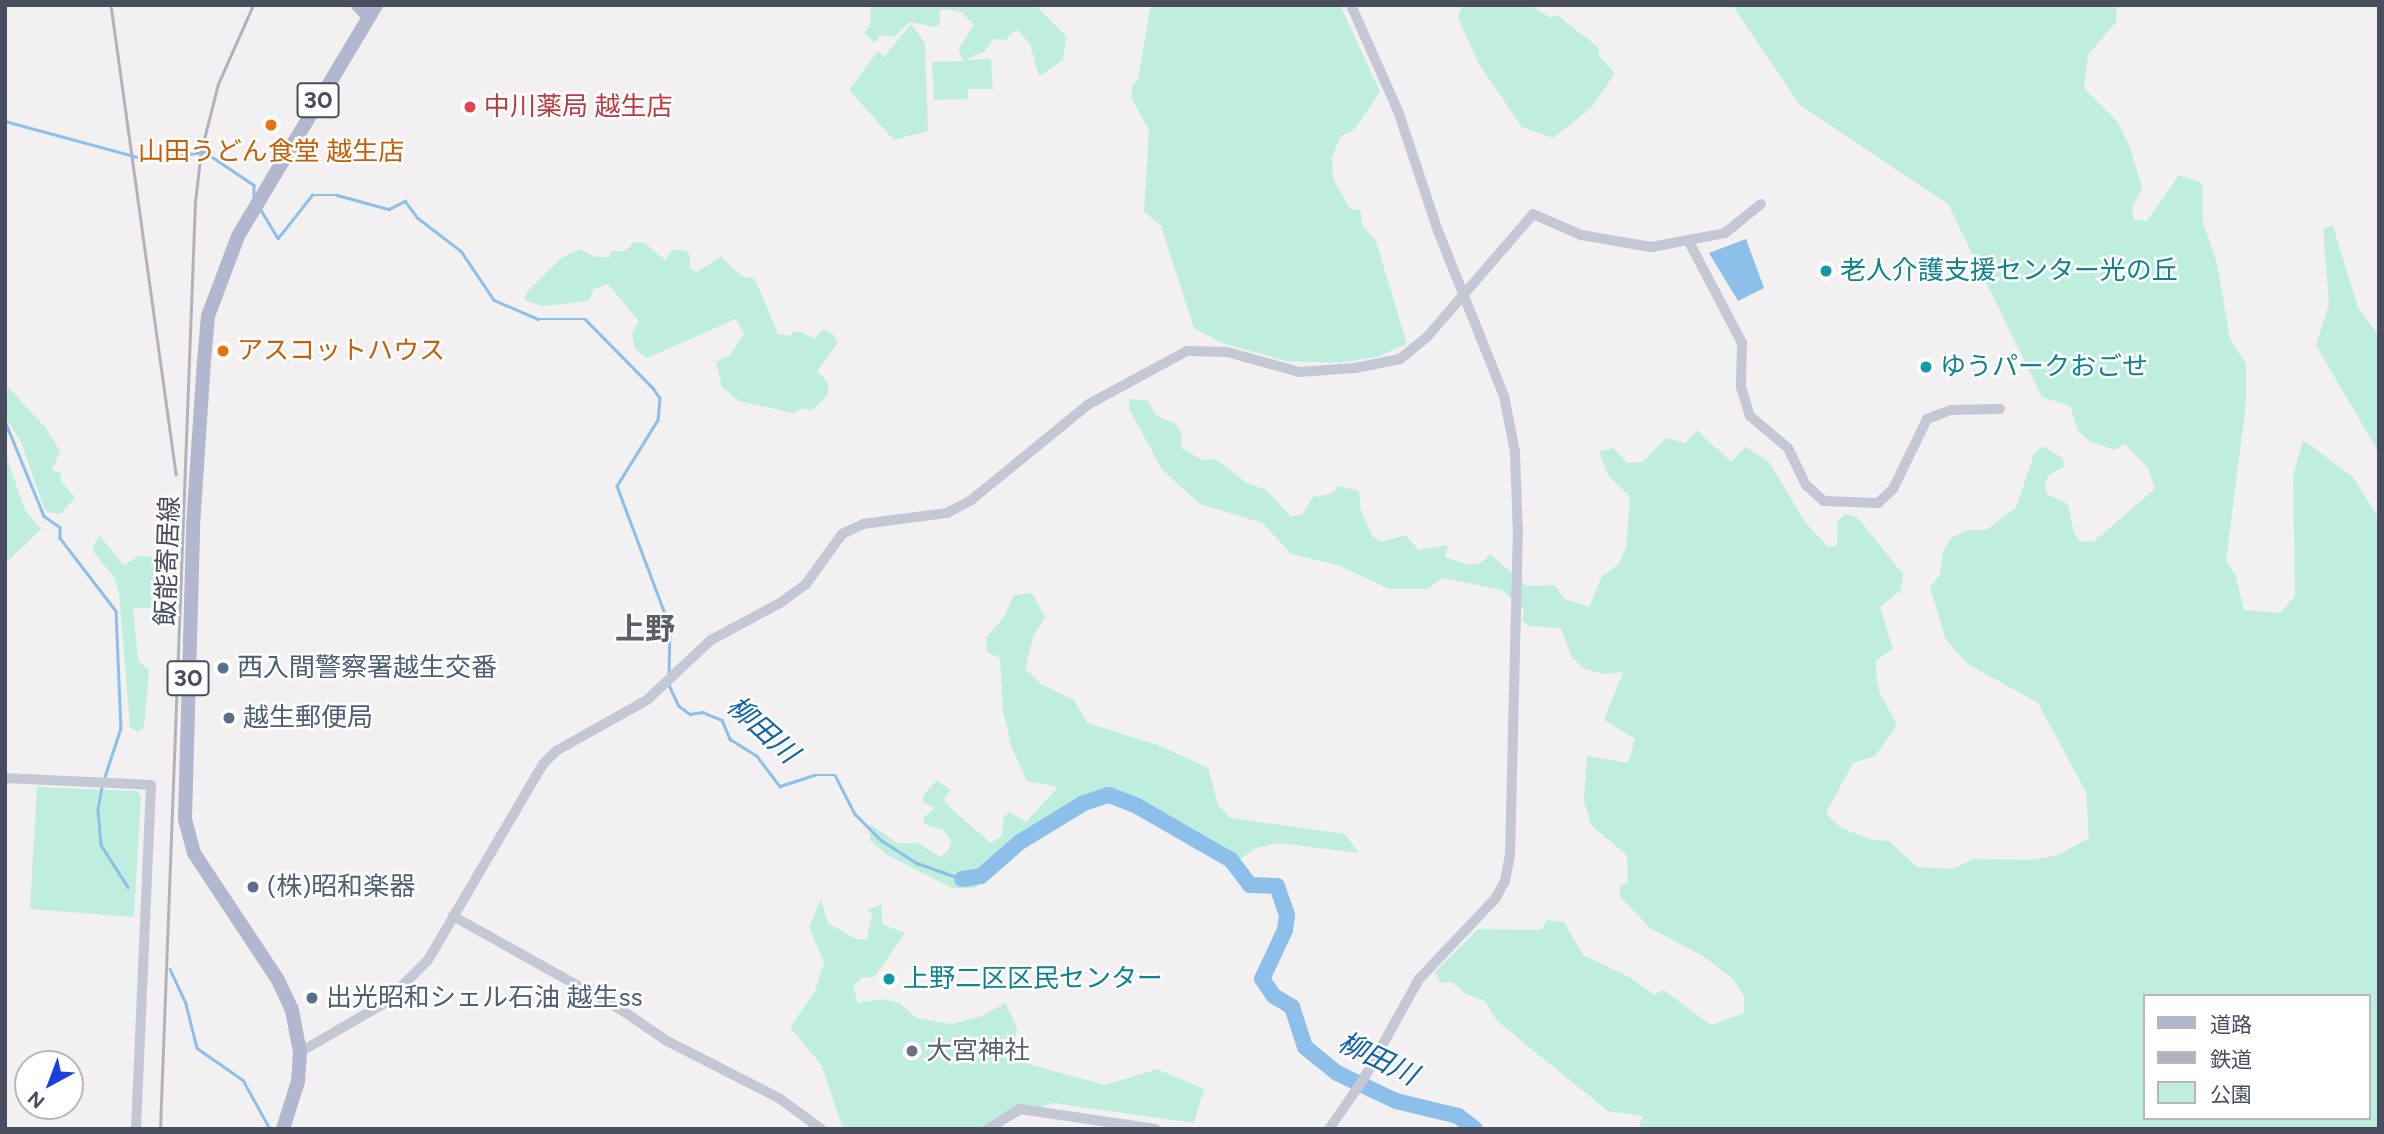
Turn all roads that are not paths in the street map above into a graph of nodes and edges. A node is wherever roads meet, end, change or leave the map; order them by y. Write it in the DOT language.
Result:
graph roads {
  1 [pos="359,5"];
  2 [pos="1351,5"];
  3 [pos="373,11"];
  4 [pos="1761,204"];
  5 [pos="1688,240"];
  6 [pos="1463,294"];
  7 [pos="2000,409"];
  8 [pos="5,778"];
  9 [pos="453,916"];
  10 [pos="300,1052"];
  11 [pos="136,1129"];
  12 [pos="283,1129"];
  13 [pos="821,1129"];
  14 [pos="988,1129"];
  15 [pos="1156,1129"];
  16 [pos="1329,1129"];
  1 -- 3 [label="main road"];
  2 -- 6 [label="street"];
  3 -- 10 [label="main road, 飯能寄居線 / 30"];
  4 -- 5 [label="street"];
  5 -- 6 [label="street"];
  5 -- 7 [label="street"];
  6 -- 9 [label="street"];
  6 -- 16 [label="street"];
  8 -- 11 [label="street"];
  9 -- 10 [label="street"];
  9 -- 13 [label="street"];
  10 -- 12 [label="main road, 飯能寄居線 / 30"];
  14 -- 15 [label="street"];
}
